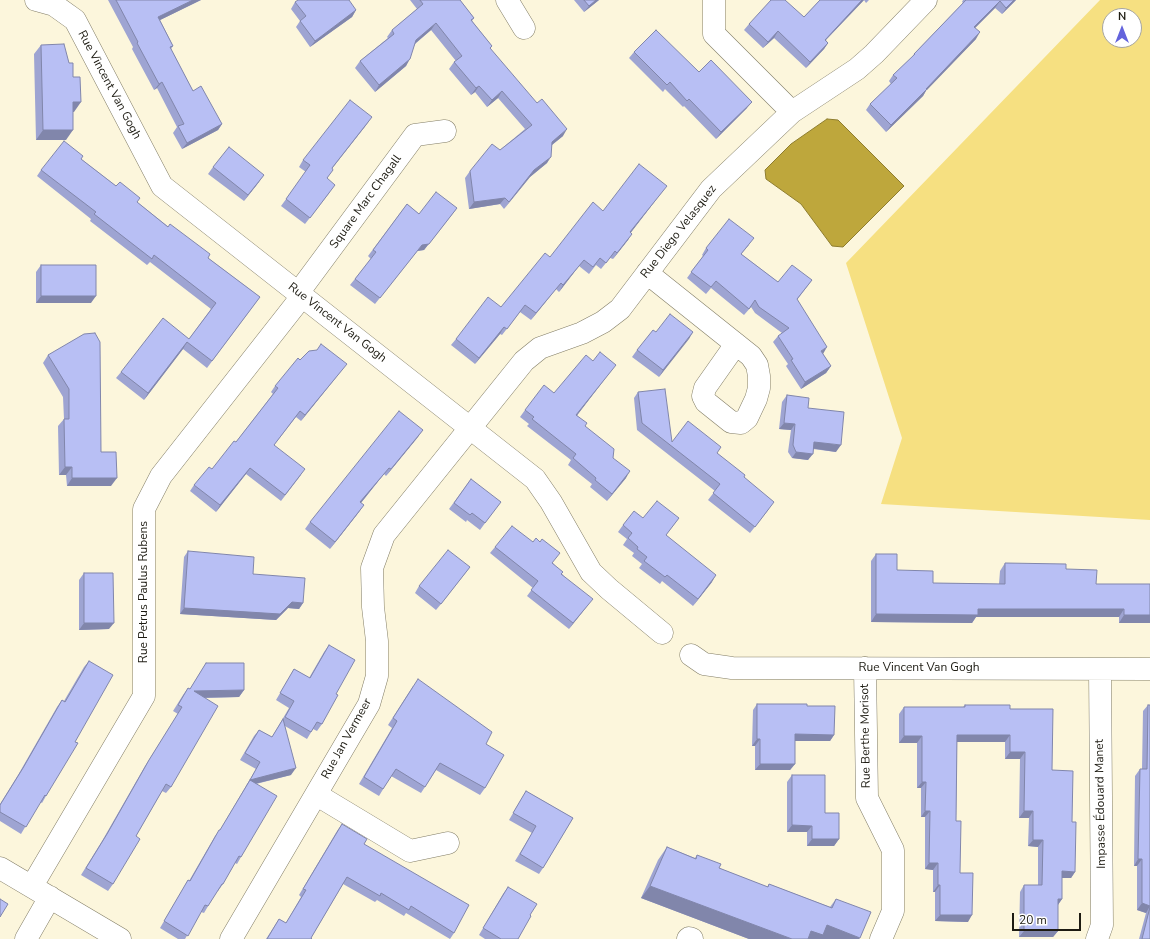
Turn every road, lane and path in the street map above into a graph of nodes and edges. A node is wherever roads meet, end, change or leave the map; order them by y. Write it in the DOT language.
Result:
graph roads {
  1 [pos="36,0"];
  2 [pos="507,0"];
  3 [pos="714,0"];
  4 [pos="926,0"];
  5 [pos="524,28"];
  6 [pos="792,112"];
  7 [pos="445,131"];
  8 [pos="647,273"];
  9 [pos="300,294"];
  10 [pos="736,344"];
  11 [pos="470,427"];
  12 [pos="662,633"];
  13 [pos="691,655"];
  14 [pos="865,668"];
  15 [pos="1100,669"];
  16 [pos="1150,669"];
  17 [pos="317,795"];
  18 [pos="448,843"];
  19 [pos="0,868"];
  20 [pos="32,886"];
  21 [pos="50,897"];
  22 [pos="26,939"];
  23 [pos="120,939"];
  24 [pos="231,939"];
  25 [pos="688,939"];
  26 [pos="692,939"];
  27 [pos="881,939"];
  28 [pos="1097,939"];
  1 -- 9 [label="street, Rue Vincent Van Gogh"];
  2 -- 5 [label="street"];
  3 -- 6 [label="street"];
  4 -- 6 [label="street, Rue Diego Velasquez"];
  6 -- 8 [label="street, Rue Diego Velasquez"];
  7 -- 9 [label="street, Square Marc Chagall"];
  8 -- 10 [label="street"];
  8 -- 11 [label="street, Rue Diego Velasquez"];
  9 -- 11 [label="street, Rue Vincent Van Gogh"];
  9 -- 20 [label="street, Rue Petrus Paulus Rubens"];
  11 -- 12 [label="street, Rue Vincent Van Gogh"];
  11 -- 17 [label="street, Rue Jan Vermeer"];
  13 -- 14 [label="street, Rue Vincent Van Gogh"];
  14 -- 15 [label="street, Rue Vincent Van Gogh"];
  14 -- 27 [label="street, Rue Berthe Morisot"];
  15 -- 16 [label="street, Rue Vincent Van Gogh"];
  15 -- 28 [label="street, Impasse Édouard Manet"];
  17 -- 18 [label="street"];
  17 -- 24 [label="street, Rue Jan Vermeer"];
  19 -- 20 [label="street"];
  20 -- 21 [label="street"];
  21 -- 22 [label="street"];
  21 -- 23 [label="street"];
  25 -- 26 [label="street"];
}
